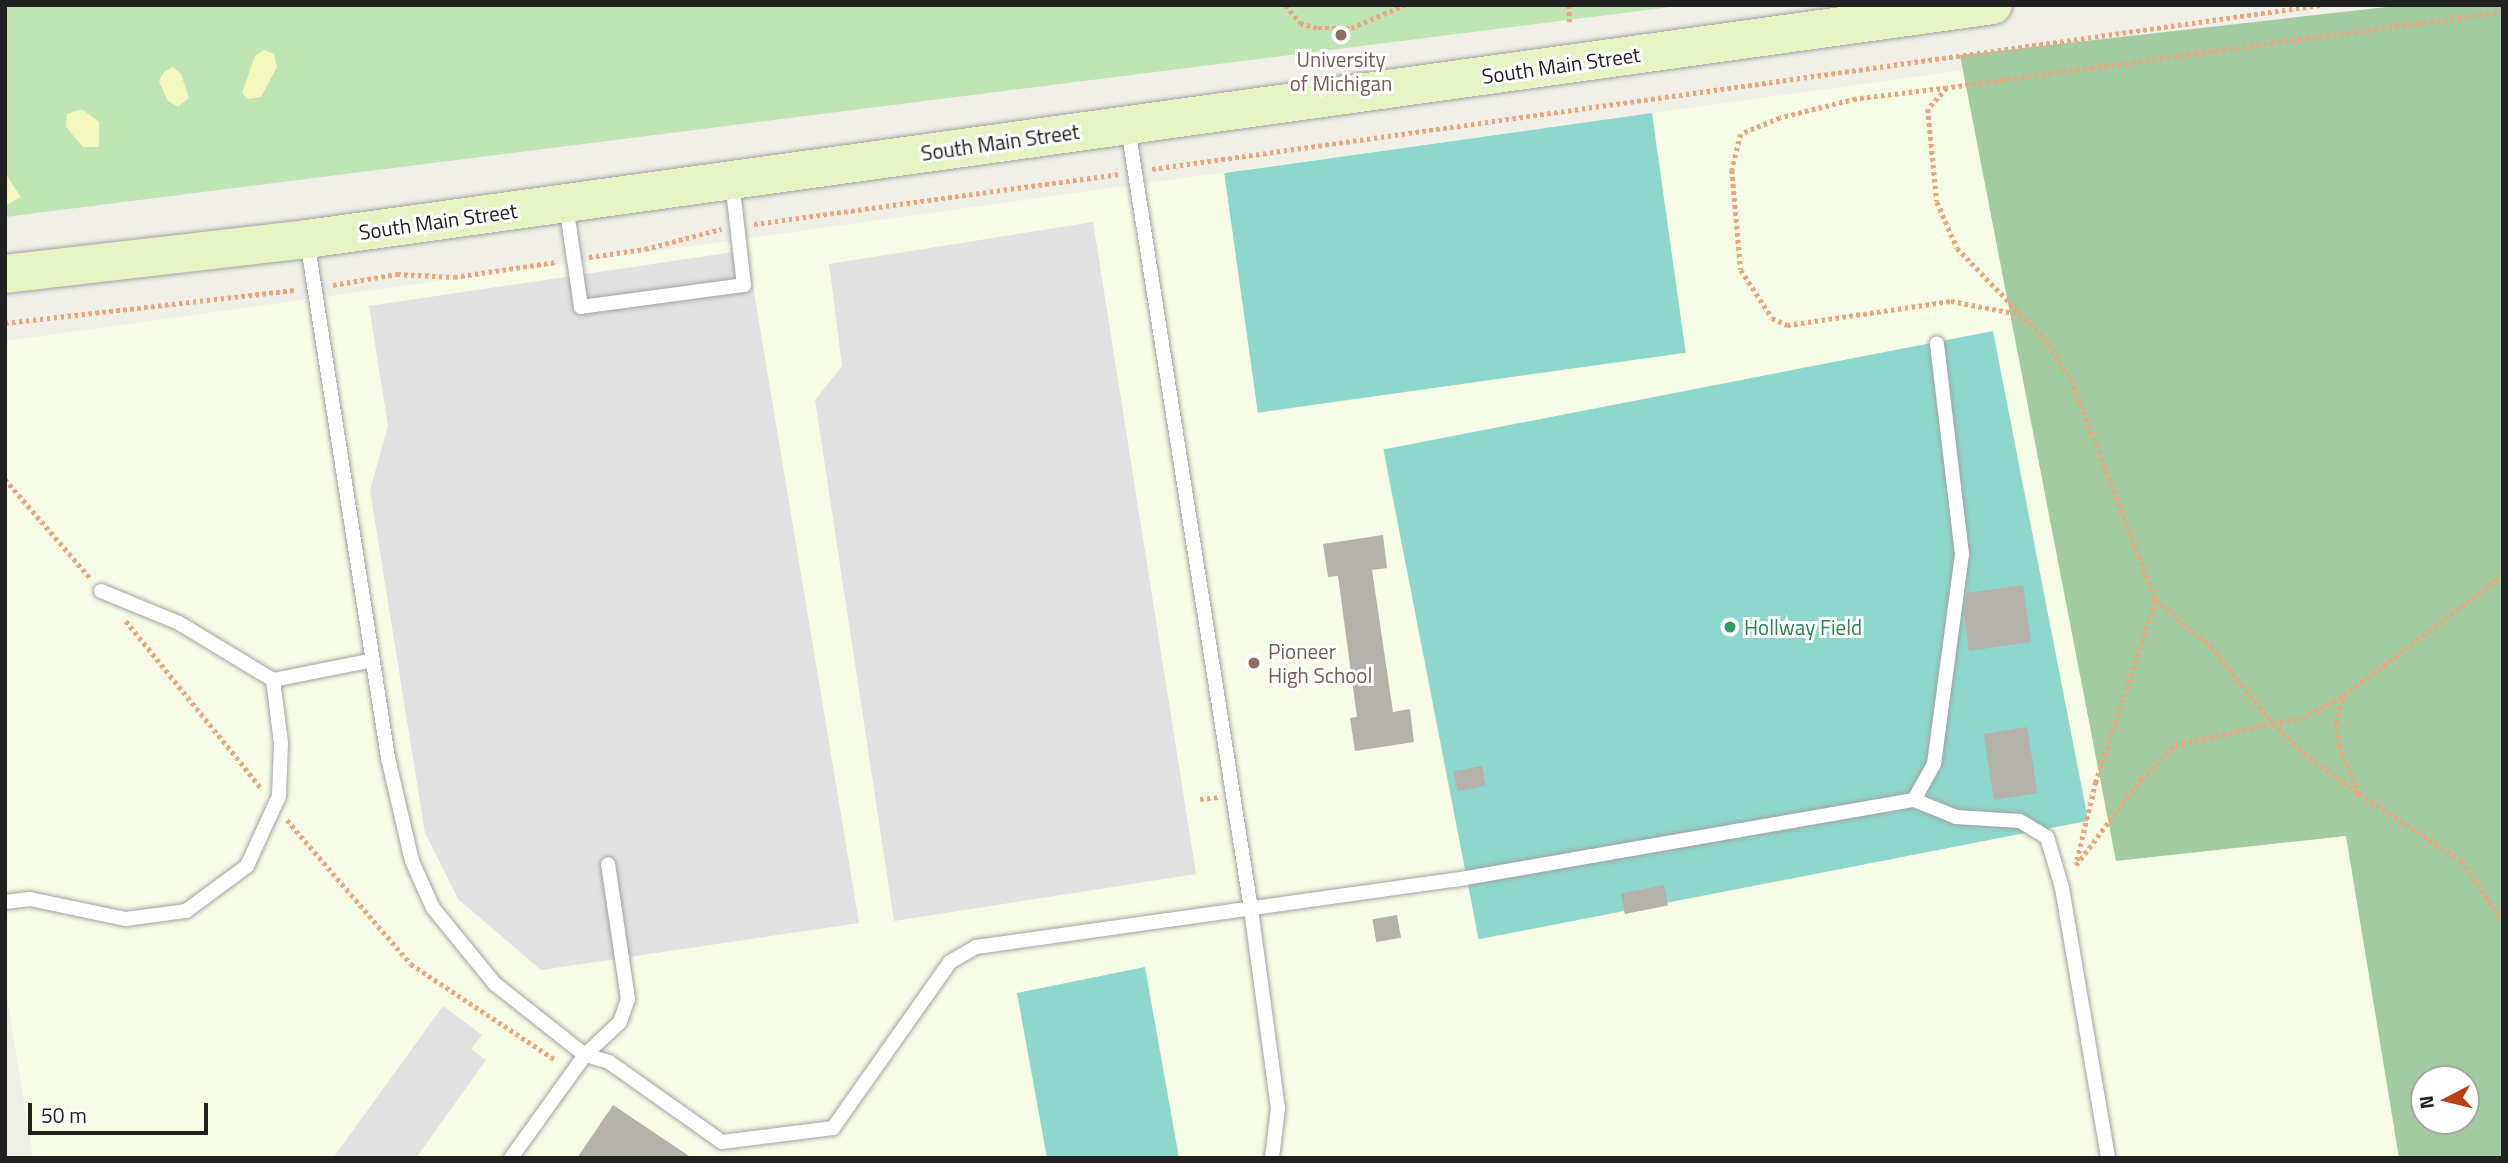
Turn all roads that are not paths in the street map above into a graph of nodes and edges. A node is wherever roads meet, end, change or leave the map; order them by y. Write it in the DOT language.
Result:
graph roads {
  1 [pos="1993,5"];
  2 [pos="1127,125"];
  3 [pos="732,180"];
  4 [pos="566,203"];
  5 [pos="307,239"];
  6 [pos="5,274"];
  7 [pos="1937,343"];
  8 [pos="101,591"];
  9 [pos="373,660"];
  10 [pos="273,680"];
  11 [pos="1914,800"];
  12 [pos="607,864"];
  13 [pos="5,902"];
  14 [pos="1251,909"];
  15 [pos="585,1055"];
  16 [pos="511,1158"];
  17 [pos="1272,1158"];
  18 [pos="2108,1158"];
  1 -- 2 [label="main road, South Main Street"];
  2 -- 3 [label="main road, South Main Street"];
  2 -- 14 [label="lane"];
  3 -- 4 [label="main road, South Main Street"];
  3 -- 4 [label="lane"];
  4 -- 5 [label="main road, South Main Street"];
  5 -- 6 [label="main road, South Main Street"];
  5 -- 9 [label="lane"];
  7 -- 11 [label="lane"];
  8 -- 10 [label="lane"];
  9 -- 10 [label="lane"];
  9 -- 15 [label="lane"];
  10 -- 13 [label="lane"];
  11 -- 14 [label="lane"];
  11 -- 18 [label="lane"];
  12 -- 15 [label="lane"];
  14 -- 15 [label="lane"];
  14 -- 17 [label="lane"];
  15 -- 16 [label="lane"];
}
